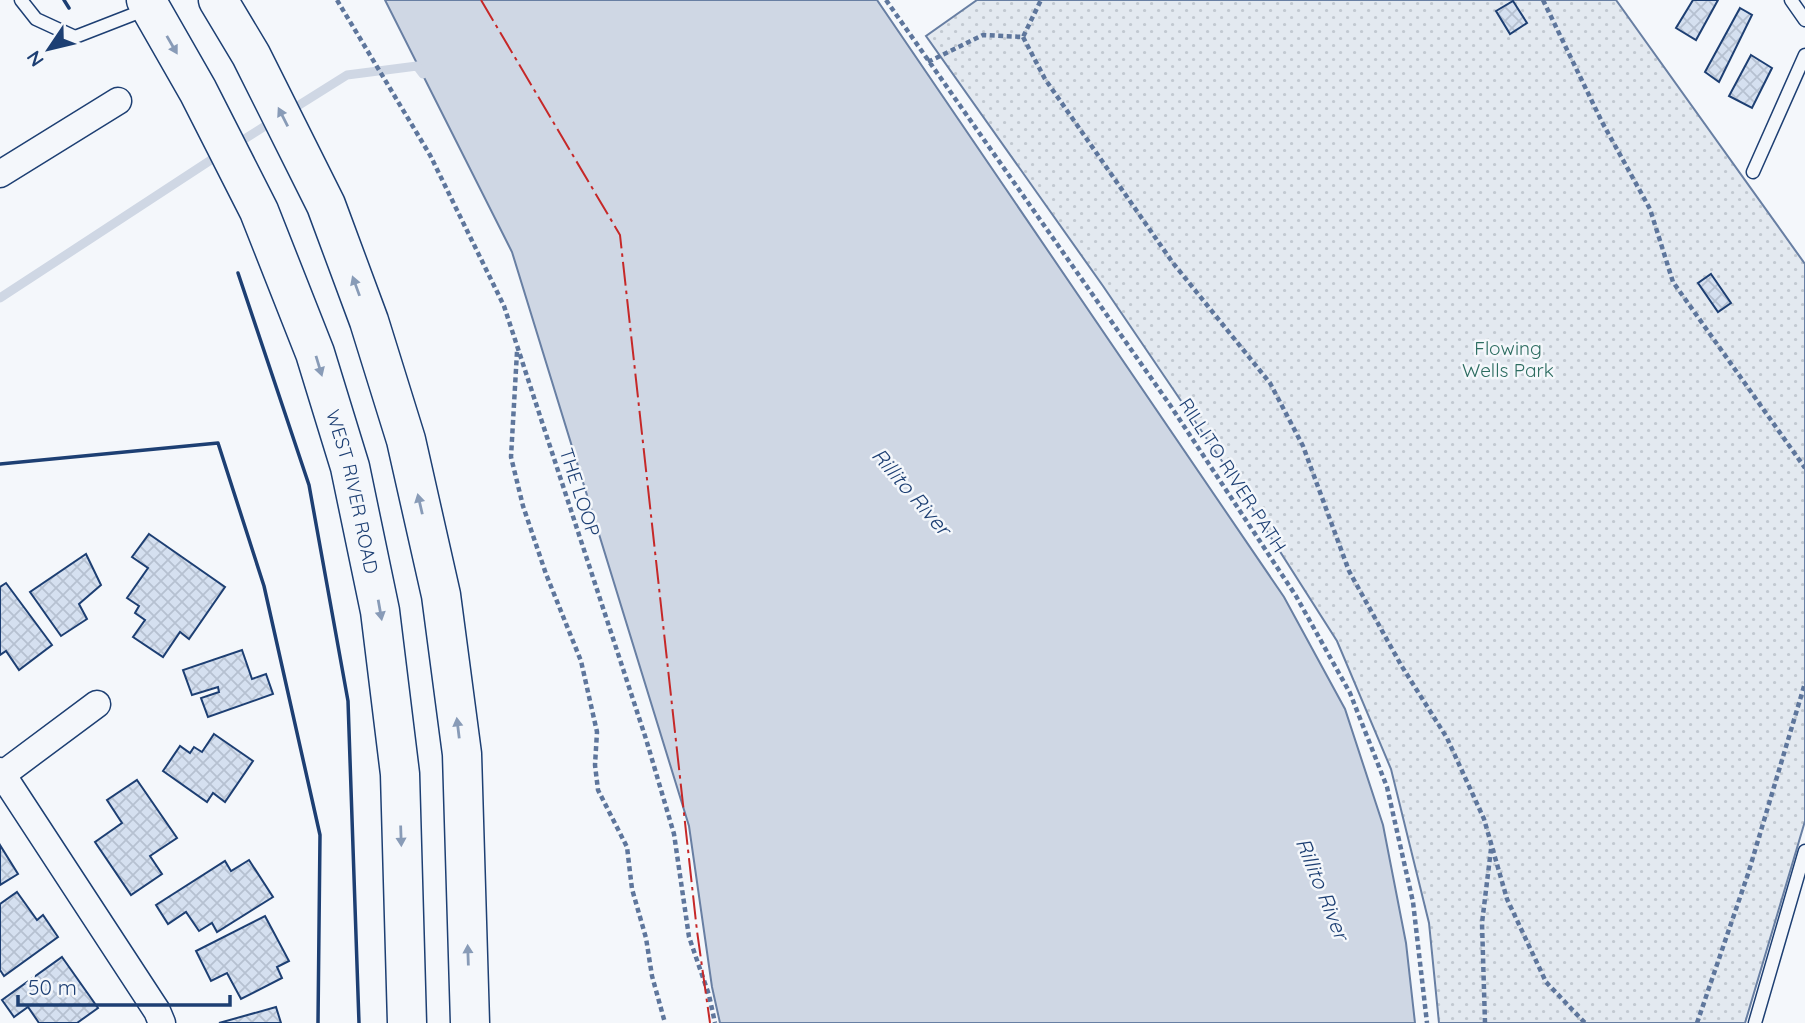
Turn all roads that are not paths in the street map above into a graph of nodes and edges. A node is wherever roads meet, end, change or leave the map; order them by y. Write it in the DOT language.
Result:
graph roads {
  1 [pos="21,0"];
  2 [pos="218,0"];
  3 [pos="1791,0"];
  4 [pos="148,4"];
  5 [pos="1805,20"];
  6 [pos="1805,55"];
  7 [pos="118,101"];
  8 [pos="1754,172"];
  9 [pos="0,174"];
  10 [pos="97,704"];
  11 [pos="1,772"];
  12 [pos="1805,851"];
  13 [pos="162,1023"];
  14 [pos="407,1023"];
  15 [pos="470,1023"];
  16 [pos="1755,1023"];
  1 -- 4 [label="lane"];
  15 -- 2 [label="main road, one-way"];
  3 -- 5 [label="lane"];
  4 -- 14 [label="main road, WEST RIVER ROAD, one-way"];
  6 -- 8 [label="lane"];
  7 -- 9 [label="street"];
  10 -- 11 [label="street"];
  11 -- 13 [label="street"];
  12 -- 16 [label="lane"];
}
